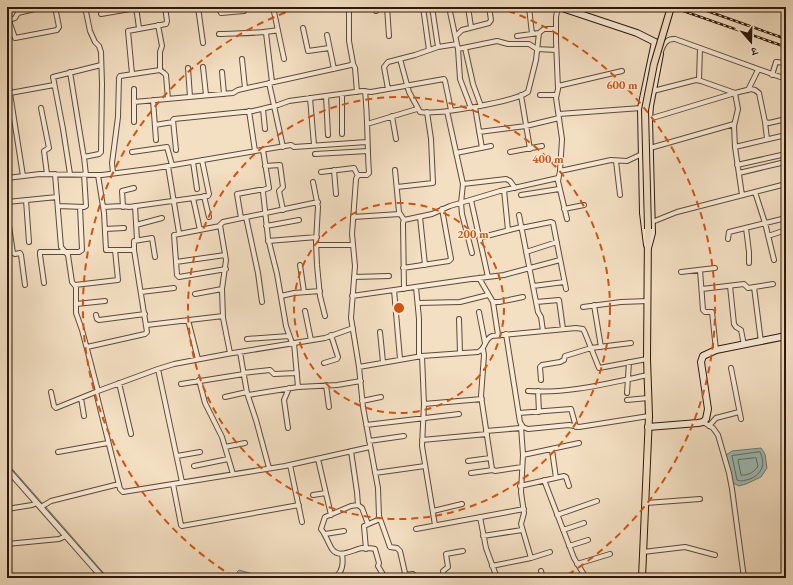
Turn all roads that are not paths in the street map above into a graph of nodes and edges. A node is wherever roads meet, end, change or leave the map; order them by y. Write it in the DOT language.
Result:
graph roads {
  1 [pos="43,7"];
  2 [pos="55,7"];
  3 [pos="85,7"];
  4 [pos="165,7"];
  5 [pos="198,7"];
  6 [pos="218,7"];
  7 [pos="273,7"];
  8 [pos="349,7"];
  9 [pos="387,7"];
  10 [pos="423,7"];
  11 [pos="432,7"];
  12 [pos="449,7"];
  13 [pos="468,7"];
  14 [pos="489,7"];
  15 [pos="529,7"];
  16 [pos="558,7"];
  17 [pos="562,7"];
  18 [pos="671,7"];
  19 [pos="136,8"];
  20 [pos="244,11"];
  21 [pos="101,14"];
  22 [pos="8,21"];
  23 [pos="158,25"];
  24 [pos="471,27"];
  25 [pos="139,28"];
  26 [pos="303,28"];
  27 [pos="556,29"];
  28 [pos="278,30"];
  29 [pos="539,32"];
  30 [pos="266,33"];
  31 [pos="219,34"];
  32 [pos="532,34"];
  33 [pos="327,35"];
  34 [pos="389,36"];
  35 [pos="456,36"];
  36 [pos="517,36"];
  37 [pos="655,42"];
  38 [pos="203,43"];
  39 [pos="457,44"];
  40 [pos="438,47"];
  41 [pos="329,48"];
  42 [pos="465,48"];
  43 [pos="700,48"];
  44 [pos="458,49"];
  45 [pos="537,49"];
  46 [pos="429,50"];
  47 [pos="556,50"];
  48 [pos="660,54"];
  49 [pos="242,59"];
  50 [pos="284,59"];
  51 [pos="400,59"];
  52 [pos="786,63"];
  53 [pos="353,64"];
  54 [pos="102,65"];
  55 [pos="203,67"];
  56 [pos="188,68"];
  57 [pos="334,69"];
  58 [pos="160,70"];
  59 [pos="758,70"];
  60 [pos="70,72"];
  61 [pos="222,72"];
  62 [pos="622,72"];
  63 [pos="132,74"];
  64 [pos="772,75"];
  65 [pos="786,79"];
  66 [pos="699,80"];
  67 [pos="271,83"];
  68 [pos="7,84"];
  69 [pos="54,85"];
  70 [pos="407,85"];
  71 [pos="558,86"];
  72 [pos="245,88"];
  73 [pos="134,89"];
  74 [pos="388,89"];
  75 [pos="748,90"];
  76 [pos="365,91"];
  77 [pos="653,91"];
  78 [pos="357,92"];
  79 [pos="10,93"];
  80 [pos="735,93"];
  81 [pos="224,94"];
  82 [pos="342,94"];
  83 [pos="206,95"];
  84 [pos="540,95"];
  85 [pos="556,95"];
  86 [pos="326,96"];
  87 [pos="521,96"];
  88 [pos="190,97"];
  89 [pos="310,98"];
  90 [pos="168,99"];
  91 [pos="153,100"];
  92 [pos="134,102"];
  93 [pos="274,106"];
  94 [pos="481,106"];
  95 [pos="41,108"];
  96 [pos="473,108"];
  97 [pos="641,108"];
  98 [pos="263,109"];
  99 [pos="418,109"];
  100 [pos="449,110"];
  101 [pos="249,111"];
  102 [pos="427,112"];
  103 [pos="392,116"];
  104 [pos="559,116"];
  105 [pos="649,119"];
  106 [pos="786,119"];
  107 [pos="134,122"];
  108 [pos="173,122"];
  109 [pos="765,122"];
  110 [pos="155,124"];
  111 [pos="367,124"];
  112 [pos="734,124"];
  113 [pos="526,126"];
  114 [pos="265,129"];
  115 [pos="479,132"];
  116 [pos="342,134"];
  117 [pos="328,135"];
  118 [pos="786,135"];
  119 [pos="396,139"];
  120 [pos="768,139"];
  121 [pos="156,140"];
  122 [pos="367,142"];
  123 [pos="314,146"];
  124 [pos="490,146"];
  125 [pos="542,146"];
  126 [pos="283,147"];
  127 [pos="735,147"];
  128 [pos="482,148"];
  129 [pos="650,148"];
  130 [pos="530,149"];
  131 [pos="176,150"];
  132 [pos="263,150"];
  133 [pos="255,151"];
  134 [pos="368,151"];
  135 [pos="132,152"];
  136 [pos="510,152"];
  137 [pos="456,153"];
  138 [pos="315,154"];
  139 [pos="642,154"];
  140 [pos="786,154"];
  141 [pos="84,157"];
  142 [pos="202,160"];
  143 [pos="616,160"];
  144 [pos="193,162"];
  145 [pos="781,163"];
  146 [pos="737,165"];
  147 [pos="170,166"];
  148 [pos="266,166"];
  149 [pos="334,170"];
  150 [pos="395,170"];
  151 [pos="560,171"];
  152 [pos="322,172"];
  153 [pos="113,173"];
  154 [pos="739,173"];
  155 [pos="47,174"];
  156 [pos="55,174"];
  157 [pos="70,174"];
  158 [pos="85,174"];
  159 [pos="98,175"];
  160 [pos="23,176"];
  161 [pos="358,176"];
  162 [pos="7,178"];
  163 [pos="558,178"];
  164 [pos="313,182"];
  165 [pos="463,184"];
  166 [pos="786,184"];
  167 [pos="397,187"];
  168 [pos="134,188"];
  169 [pos="515,188"];
  170 [pos="197,189"];
  171 [pos="559,189"];
  172 [pos="263,190"];
  173 [pos="504,190"];
  174 [pos="755,192"];
  175 [pos="336,194"];
  176 [pos="521,195"];
  177 [pos="620,195"];
  178 [pos="742,195"];
  179 [pos="204,196"];
  180 [pos="57,197"];
  181 [pos="193,198"];
  182 [pos="26,200"];
  183 [pos="174,200"];
  184 [pos="471,200"];
  185 [pos="7,202"];
  186 [pos="318,202"];
  187 [pos="461,203"];
  188 [pos="584,205"];
  189 [pos="58,206"];
  190 [pos="135,206"];
  191 [pos="80,207"];
  192 [pos="103,207"];
  193 [pos="123,207"];
  194 [pos="442,209"];
  195 [pos="564,209"];
  196 [pos="283,210"];
  197 [pos="266,214"];
  198 [pos="400,214"];
  199 [pos="519,215"];
  200 [pos="209,217"];
  201 [pos="353,217"];
  202 [pos="420,217"];
  203 [pos="162,218"];
  204 [pos="243,218"];
  205 [pos="786,218"];
  206 [pos="566,219"];
  207 [pos="299,220"];
  208 [pos="404,220"];
  209 [pos="652,222"];
  210 [pos="765,223"];
  211 [pos="7,224"];
  212 [pos="136,224"];
  213 [pos="220,226"];
  214 [pos="266,226"];
  215 [pos="124,228"];
  216 [pos="521,228"];
  217 [pos="746,228"];
  218 [pos="105,229"];
  219 [pos="200,230"];
  220 [pos="508,230"];
  221 [pos="786,230"];
  222 [pos="179,233"];
  223 [pos="768,236"];
  224 [pos="317,237"];
  225 [pos="479,238"];
  226 [pos="728,239"];
  227 [pos="138,240"];
  228 [pos="268,241"];
  229 [pos="29,242"];
  230 [pos="557,242"];
  231 [pos="316,245"];
  232 [pos="353,245"];
  233 [pos="648,249"];
  234 [pos="116,250"];
  235 [pos="134,250"];
  236 [pos="66,252"];
  237 [pos="526,252"];
  238 [pos="472,253"];
  239 [pos="226,255"];
  240 [pos="155,257"];
  241 [pos="560,260"];
  242 [pos="774,260"];
  243 [pos="176,262"];
  244 [pos="749,263"];
  245 [pos="300,265"];
  246 [pos="425,265"];
  247 [pos="404,268"];
  248 [pos="529,268"];
  249 [pos="715,268"];
  250 [pos="226,269"];
  251 [pos="700,270"];
  252 [pos="681,272"];
  253 [pos="389,276"];
  254 [pos="354,277"];
  255 [pos="488,277"];
  256 [pos="479,278"];
  257 [pos="564,282"];
  258 [pos="44,283"];
  259 [pos="773,284"];
  260 [pos="25,285"];
  261 [pos="75,286"];
  262 [pos="533,286"];
  263 [pos="730,286"];
  264 [pos="416,287"];
  265 [pos="754,287"];
  266 [pos="174,288"];
  267 [pos="404,288"];
  268 [pos="566,289"];
  269 [pos="702,289"];
  270 [pos="222,290"];
  271 [pos="394,290"];
  272 [pos="320,291"];
  273 [pos="141,292"];
  274 [pos="304,292"];
  275 [pos="195,294"];
  276 [pos="281,296"];
  277 [pos="352,296"];
  278 [pos="488,296"];
  279 [pos="523,297"];
  280 [pos="105,301"];
  281 [pos="648,301"];
  282 [pos="262,302"];
  283 [pos="493,302"];
  284 [pos="536,302"];
  285 [pos="418,303"];
  286 [pos="76,304"];
  287 [pos="594,305"];
  288 [pos="583,307"];
  289 [pos="305,311"];
  290 [pos="480,312"];
  291 [pos="145,314"];
  292 [pos="96,315"];
  293 [pos="223,316"];
  294 [pos="325,316"];
  295 [pos="459,319"];
  296 [pos="188,320"];
  297 [pos="147,325"];
  298 [pos="353,328"];
  299 [pos="563,329"];
  300 [pos="543,331"];
  301 [pos="380,332"];
  302 [pos="506,334"];
  303 [pos="331,335"];
  304 [pos="498,335"];
  305 [pos="289,336"];
  306 [pos="786,336"];
  307 [pos="247,339"];
  308 [pos="310,340"];
  309 [pos="761,342"];
  310 [pos="293,343"];
  311 [pos="631,343"];
  312 [pos="744,345"];
  313 [pos="484,346"];
  314 [pos="87,347"];
  315 [pos="601,347"];
  316 [pos="590,348"];
  317 [pos="716,350"];
  318 [pos="240,352"];
  319 [pos="230,353"];
  320 [pos="460,353"];
  321 [pos="421,356"];
  322 [pos="198,359"];
  323 [pos="400,359"];
  324 [pos="647,359"];
  325 [pos="383,362"];
  326 [pos="629,362"];
  327 [pos="324,363"];
  328 [pos="359,367"];
  329 [pos="731,368"];
  330 [pos="158,369"];
  331 [pos="297,373"];
  332 [pos="243,374"];
  333 [pos="648,375"];
  334 [pos="628,379"];
  335 [pos="199,380"];
  336 [pos="541,380"];
  337 [pos="360,381"];
  338 [pos="119,384"];
  339 [pos="181,384"];
  340 [pos="326,385"];
  341 [pos="298,387"];
  342 [pos="289,388"];
  343 [pos="528,391"];
  344 [pos="538,391"];
  345 [pos="51,392"];
  346 [pos="97,392"];
  347 [pos="627,393"];
  348 [pos="247,394"];
  349 [pos="225,397"];
  350 [pos="381,397"];
  351 [pos="81,398"];
  352 [pos="648,398"];
  353 [pos="482,399"];
  354 [pos="627,400"];
  355 [pos="362,401"];
  356 [pos="424,404"];
  357 [pos="329,408"];
  358 [pos="539,412"];
  359 [pos="739,412"];
  360 [pos="519,413"];
  361 [pos="459,414"];
  362 [pos="84,416"];
  363 [pos="649,416"];
  364 [pos="423,418"];
  365 [pos="741,419"];
  366 [pos="703,422"];
  367 [pos="366,425"];
  368 [pos="709,426"];
  369 [pos="521,427"];
  370 [pos="576,427"];
  371 [pos="648,427"];
  372 [pos="288,428"];
  373 [pos="486,433"];
  374 [pos="131,434"];
  375 [pos="404,436"];
  376 [pos="422,440"];
  377 [pos="369,441"];
  378 [pos="108,443"];
  379 [pos="245,443"];
  380 [pos="579,443"];
  381 [pos="225,447"];
  382 [pos="370,447"];
  383 [pos="552,450"];
  384 [pos="351,451"];
  385 [pos="58,452"];
  386 [pos="200,452"];
  387 [pos="523,455"];
  388 [pos="177,456"];
  389 [pos="490,458"];
  390 [pos="228,459"];
  391 [pos="318,459"];
  392 [pos="468,461"];
  393 [pos="290,465"];
  394 [pos="194,466"];
  395 [pos="425,466"];
  396 [pos="522,467"];
  397 [pos="269,468"];
  398 [pos="7,469"];
  399 [pos="493,470"];
  400 [pos="375,473"];
  401 [pos="471,473"];
  402 [pos="233,474"];
  403 [pos="556,478"];
  404 [pos="544,480"];
  405 [pos="182,482"];
  406 [pos="119,484"];
  407 [pos="173,484"];
  408 [pos="520,486"];
  409 [pos="569,486"];
  410 [pos="326,493"];
  411 [pos="313,495"];
  412 [pos="700,499"];
  413 [pos="596,500"];
  414 [pos="646,503"];
  415 [pos="358,504"];
  416 [pos="462,504"];
  417 [pos="40,505"];
  418 [pos="299,505"];
  419 [pos="7,509"];
  420 [pos="524,509"];
  421 [pos="433,511"];
  422 [pos="331,515"];
  423 [pos="557,515"];
  424 [pos="480,517"];
  425 [pos="380,519"];
  426 [pos="302,522"];
  427 [pos="584,523"];
  428 [pos="368,524"];
  429 [pos="435,526"];
  430 [pos="416,529"];
  431 [pos="522,530"];
  432 [pos="563,530"];
  433 [pos="344,531"];
  434 [pos="325,534"];
  435 [pos="66,536"];
  436 [pos="483,536"];
  437 [pos="588,540"];
  438 [pos="7,544"];
  439 [pos="569,546"];
  440 [pos="366,548"];
  441 [pos="463,551"];
  442 [pos="550,552"];
  443 [pos="643,552"];
  444 [pos="342,554"];
  445 [pos="610,554"];
  446 [pos="716,555"];
  447 [pos="531,558"];
  448 [pos="577,564"];
  449 [pos="492,566"];
  450 [pos="541,572"];
  451 [pos="403,576"];
  452 [pos="497,576"];
  453 [pos="103,578"];
  454 [pos="336,578"];
  455 [pos="385,578"];
  456 [pos="416,578"];
  457 [pos="444,578"];
  458 [pos="482,578"];
  459 [pos="543,578"];
  460 [pos="586,578"];
  461 [pos="642,578"];
  462 [pos="744,578"];
  1 -- 22 [label="street"];
  2 -- 22 [label="street"];
  3 -- 54 [label="street"];
  4 -- 23 [label="street"];
  5 -- 38 [label="street"];
  6 -- 20 [label="street"];
  7 -- 28 [label="street"];
  8 -- 53 [label="street"];
  9 -- 34 [label="street"];
  10 -- 46 [label="street"];
  11 -- 40 [label="street"];
  12 -- 35 [label="street"];
  13 -- 24 [label="street"];
  14 -- 24 [label="street"];
  15 -- 32 [label="street"];
  16 -- 27 [label="street"];
  17 -- 37 [label="main road"];
  18 -- 233 [label="main road, bridge"];
  19 -- 21 [label="street"];
  19 -- 25 [label="street"];
  23 -- 25 [label="street"];
  23 -- 58 [label="street"];
  24 -- 35 [label="street"];
  25 -- 63 [label="street"];
  26 -- 41 [label="street"];
  27 -- 29 [label="street"];
  27 -- 47 [label="street"];
  28 -- 30 [label="street"];
  28 -- 50 [label="street"];
  29 -- 32 [label="street"];
  29 -- 45 [label="street"];
  30 -- 31 [label="street"];
  30 -- 67 [label="street"];
  32 -- 36 [label="street"];
  33 -- 41 [label="street"];
  35 -- 39 [label="street"];
  37 -- 48 [label="main road"];
  37 -- 97 [label="main road"];
  39 -- 40 [label="street"];
  39 -- 44 [label="street"];
  40 -- 46 [label="street"];
  41 -- 57 [label="street"];
  42 -- 44 [label="street"];
  42 -- 45 [label="street"];
  42 -- 94 [label="street"];
  43 -- 48 [label="street"];
  43 -- 59 [label="street"];
  43 -- 66 [label="street"];
  44 -- 96 [label="street"];
  45 -- 47 [label="street"];
  45 -- 87 [label="street"];
  46 -- 51 [label="street"];
  47 -- 71 [label="street"];
  48 -- 77 [label="main road"];
  49 -- 72 [label="street"];
  51 -- 70 [label="street"];
  51 -- 74 [label="street"];
  52 -- 64 [label="street"];
  53 -- 57 [label="street"];
  53 -- 78 [label="street"];
  54 -- 60 [label="street"];
  54 -- 141 [label="street"];
  55 -- 83 [label="street"];
  56 -- 88 [label="street"];
  57 -- 67 [label="street"];
  58 -- 63 [label="street"];
  58 -- 90 [label="street"];
  59 -- 64 [label="street"];
  59 -- 75 [label="street"];
  60 -- 69 [label="street"];
  60 -- 141 [label="street"];
  61 -- 81 [label="street"];
  62 -- 71 [label="street"];
  63 -- 153 [label="street"];
  64 -- 65 [label="street"];
  66 -- 77 [label="street"];
  66 -- 80 [label="street"];
  67 -- 72 [label="street"];
  67 -- 93 [label="street"];
  68 -- 79 [label="street"];
  69 -- 79 [label="street"];
  69 -- 157 [label="street"];
  70 -- 74 [label="street"];
  70 -- 99 [label="street"];
  70 -- 100 [label="street"];
  71 -- 85 [label="street"];
  72 -- 81 [label="street"];
  73 -- 92 [label="street"];
  74 -- 76 [label="street"];
  75 -- 80 [label="street"];
  75 -- 109 [label="street"];
  76 -- 78 [label="street"];
  76 -- 111 [label="street"];
  77 -- 105 [label="main road"];
  78 -- 82 [label="street"];
  79 -- 160 [label="street"];
  80 -- 105 [label="street"];
  80 -- 112 [label="street"];
  81 -- 83 [label="street"];
  82 -- 86 [label="street"];
  82 -- 116 [label="street"];
  83 -- 88 [label="street"];
  84 -- 85 [label="street"];
  85 -- 104 [label="street"];
  86 -- 89 [label="street"];
  86 -- 117 [label="street"];
  87 -- 94 [label="street"];
  87 -- 113 [label="street"];
  88 -- 90 [label="street"];
  89 -- 93 [label="street"];
  89 -- 123 [label="street"];
  90 -- 91 [label="street"];
  91 -- 92 [label="street"];
  91 -- 110 [label="street"];
  92 -- 107 [label="street"];
  93 -- 98 [label="street"];
  93 -- 126 [label="street"];
  94 -- 96 [label="street"];
  95 -- 155 [label="street"];
  96 -- 100 [label="street"];
  96 -- 115 [label="street"];
  97 -- 104 [label="street"];
  97 -- 139 [label="main road"];
  98 -- 101 [label="street"];
  98 -- 114 [label="street"];
  99 -- 102 [label="street"];
  99 -- 103 [label="street"];
  100 -- 102 [label="street"];
  100 -- 137 [label="street"];
  101 -- 108 [label="street"];
  101 -- 133 [label="street"];
  102 -- 167 [label="street"];
  103 -- 111 [label="street"];
  103 -- 119 [label="street"];
  104 -- 113 [label="street"];
  104 -- 151 [label="street"];
  105 -- 129 [label="main road"];
  106 -- 109 [label="street"];
  108 -- 110 [label="street"];
  108 -- 131 [label="street"];
  109 -- 120 [label="street"];
  110 -- 121 [label="street"];
  111 -- 122 [label="street"];
  112 -- 127 [label="street"];
  112 -- 129 [label="street"];
  113 -- 115 [label="street"];
  113 -- 130 [label="street"];
  115 -- 128 [label="street"];
  118 -- 120 [label="street"];
  120 -- 127 [label="street"];
  122 -- 123 [label="street"];
  122 -- 134 [label="street"];
  123 -- 126 [label="street"];
  124 -- 128 [label="street"];
  125 -- 130 [label="street"];
  126 -- 132 [label="street"];
  127 -- 146 [label="street"];
  128 -- 137 [label="street"];
  129 -- 209 [label="main road"];
  130 -- 136 [label="street"];
  132 -- 133 [label="street"];
  132 -- 148 [label="street"];
  133 -- 142 [label="street"];
  134 -- 138 [label="street"];
  134 -- 161 [label="street"];
  135 -- 147 [label="street"];
  137 -- 165 [label="street"];
  139 -- 143 [label="street"];
  139 -- 233 [label="main road"];
  140 -- 146 [label="street"];
  141 -- 158 [label="street"];
  142 -- 144 [label="street"];
  142 -- 179 [label="street"];
  143 -- 151 [label="street"];
  143 -- 177 [label="street"];
  144 -- 147 [label="street"];
  144 -- 170 [label="street"];
  145 -- 154 [label="street"];
  146 -- 154 [label="street"];
  147 -- 153 [label="street"];
  147 -- 183 [label="street"];
  148 -- 172 [label="street"];
  148 -- 196 [label="street"];
  149 -- 152 [label="street"];
  149 -- 161 [label="street"];
  149 -- 175 [label="street"];
  150 -- 167 [label="street"];
  151 -- 163 [label="street"];
  153 -- 159 [label="street"];
  154 -- 178 [label="street"];
  155 -- 156 [label="street"];
  155 -- 160 [label="street"];
  156 -- 157 [label="street"];
  156 -- 180 [label="street"];
  157 -- 158 [label="street"];
  158 -- 159 [label="street"];
  158 -- 191 [label="street"];
  159 -- 192 [label="street"];
  160 -- 162 [label="street"];
  161 -- 201 [label="street"];
  163 -- 169 [label="street"];
  163 -- 171 [label="street"];
  164 -- 186 [label="street"];
  165 -- 169 [label="street"];
  165 -- 187 [label="street"];
  166 -- 174 [label="street"];
  167 -- 198 [label="street"];
  168 -- 193 [label="street"];
  169 -- 173 [label="street"];
  171 -- 176 [label="street"];
  171 -- 195 [label="street"];
  172 -- 197 [label="street"];
  172 -- 204 [label="street"];
  173 -- 184 [label="street"];
  173 -- 220 [label="street"];
  174 -- 178 [label="street"];
  174 -- 210 [label="street"];
  178 -- 209 [label="street"];
  179 -- 181 [label="street"];
  179 -- 200 [label="street"];
  180 -- 182 [label="street"];
  180 -- 189 [label="street"];
  181 -- 183 [label="street"];
  181 -- 219 [label="street"];
  182 -- 185 [label="street"];
  182 -- 229 [label="street"];
  183 -- 190 [label="street"];
  183 -- 222 [label="street"];
  184 -- 187 [label="street"];
  184 -- 225 [label="street"];
  186 -- 196 [label="street"];
  186 -- 224 [label="street"];
  187 -- 194 [label="street"];
  187 -- 238 [label="street"];
  188 -- 195 [label="street"];
  189 -- 191 [label="street"];
  189 -- 236 [label="street"];
  190 -- 193 [label="street"];
  190 -- 212 [label="street"];
  191 -- 236 [label="street"];
  192 -- 193 [label="street"];
  192 -- 218 [label="street"];
  194 -- 202 [label="street"];
  194 -- 246 [label="street"];
  195 -- 206 [label="street"];
  196 -- 197 [label="street"];
  197 -- 204 [label="street"];
  197 -- 214 [label="street"];
  198 -- 201 [label="street"];
  198 -- 208 [label="street"];
  199 -- 216 [label="street"];
  201 -- 232 [label="street"];
  202 -- 208 [label="street"];
  202 -- 246 [label="street"];
  203 -- 212 [label="street"];
  204 -- 213 [label="street"];
  204 -- 282 [label="street"];
  205 -- 210 [label="street"];
  207 -- 214 [label="street"];
  208 -- 247 [label="street"];
  209 -- 233 [label="main road"];
  210 -- 217 [label="street"];
  210 -- 223 [label="street"];
  211 -- 260 [label="street"];
  212 -- 227 [label="street"];
  213 -- 219 [label="street"];
  213 -- 239 [label="street"];
  214 -- 228 [label="street"];
  215 -- 218 [label="street"];
  216 -- 220 [label="street"];
  216 -- 230 [label="street"];
  216 -- 237 [label="street"];
  217 -- 226 [label="street"];
  217 -- 244 [label="street"];
  218 -- 234 [label="street"];
  219 -- 222 [label="street"];
  220 -- 225 [label="street"];
  221 -- 223 [label="street"];
  222 -- 243 [label="street"];
  223 -- 242 [label="street"];
  224 -- 228 [label="street"];
  224 -- 231 [label="street"];
  225 -- 255 [label="street"];
  227 -- 235 [label="street"];
  227 -- 240 [label="street"];
  228 -- 276 [label="street"];
  230 -- 237 [label="street"];
  230 -- 241 [label="street"];
  231 -- 232 [label="street"];
  231 -- 272 [label="street"];
  232 -- 254 [label="street"];
  233 -- 281 [label="main road"];
  234 -- 235 [label="street"];
  234 -- 261 [label="street"];
  235 -- 273 [label="street"];
  236 -- 258 [label="street"];
  236 -- 261 [label="street"];
  237 -- 248 [label="street"];
  239 -- 243 [label="street"];
  239 -- 250 [label="street"];
  241 -- 248 [label="street"];
  241 -- 257 [label="street"];
  243 -- 250 [label="street"];
  245 -- 274 [label="street"];
  246 -- 247 [label="street"];
  247 -- 267 [label="street"];
  248 -- 255 [label="street"];
  248 -- 262 [label="street"];
  249 -- 251 [label="street"];
  250 -- 270 [label="street"];
  251 -- 252 [label="street"];
  251 -- 269 [label="street"];
  253 -- 254 [label="street"];
  254 -- 277 [label="street"];
  255 -- 256 [label="street"];
  256 -- 264 [label="street"];
  256 -- 278 [label="street"];
  257 -- 262 [label="street"];
  257 -- 268 [label="street"];
  259 -- 265 [label="street"];
  261 -- 286 [label="street"];
  262 -- 284 [label="street"];
  263 -- 265 [label="street"];
  263 -- 269 [label="street"];
  263 -- 312 [label="street"];
  264 -- 267 [label="street"];
  264 -- 285 [label="street"];
  265 -- 309 [label="street"];
  266 -- 273 [label="street"];
  267 -- 271 [label="street"];
  269 -- 317 [label="street"];
  270 -- 275 [label="street"];
  270 -- 293 [label="street"];
  271 -- 277 [label="street"];
  271 -- 323 [label="street"];
  272 -- 274 [label="street"];
  272 -- 294 [label="street"];
  273 -- 291 [label="street"];
  274 -- 276 [label="street"];
  276 -- 305 [label="street"];
  277 -- 298 [label="street"];
  278 -- 283 [label="street"];
  278 -- 285 [label="street"];
  279 -- 283 [label="street"];
  280 -- 286 [label="street"];
  281 -- 287 [label="street"];
  281 -- 324 [label="main road"];
  283 -- 304 [label="street"];
  284 -- 299 [label="street"];
  284 -- 300 [label="street"];
  285 -- 321 [label="street"];
  286 -- 314 [label="street"];
  287 -- 288 [label="street"];
  287 -- 315 [label="street"];
  289 -- 308 [label="street"];
  290 -- 313 [label="street"];
  291 -- 292 [label="street"];
  291 -- 297 [label="street"];
  293 -- 296 [label="street"];
  293 -- 319 [label="street"];
  295 -- 320 [label="street"];
  296 -- 297 [label="street"];
  296 -- 322 [label="street"];
  297 -- 314 [label="street"];
  298 -- 303 [label="street"];
  298 -- 328 [label="street"];
  299 -- 300 [label="street"];
  299 -- 316 [label="street"];
  300 -- 302 [label="street"];
  301 -- 325 [label="street"];
  302 -- 304 [label="street"];
  302 -- 360 [label="street"];
  303 -- 308 [label="street"];
  303 -- 327 [label="street"];
  304 -- 313 [label="street"];
  305 -- 307 [label="street"];
  305 -- 310 [label="street"];
  306 -- 309 [label="main road"];
  308 -- 310 [label="street"];
  309 -- 312 [label="main road"];
  310 -- 318 [label="street"];
  310 -- 331 [label="street"];
  311 -- 315 [label="street"];
  312 -- 317 [label="main road"];
  313 -- 320 [label="street"];
  313 -- 353 [label="street"];
  314 -- 346 [label="street"];
  315 -- 316 [label="street"];
  316 -- 326 [label="street"];
  316 -- 336 [label="street"];
  317 -- 366 [label="main road"];
  318 -- 319 [label="street"];
  318 -- 332 [label="street"];
  319 -- 322 [label="street"];
  320 -- 321 [label="street"];
  321 -- 323 [label="street"];
  321 -- 356 [label="street"];
  322 -- 330 [label="street"];
  323 -- 325 [label="street"];
  324 -- 326 [label="street"];
  324 -- 333 [label="main road"];
  325 -- 328 [label="street"];
  326 -- 334 [label="street"];
  328 -- 337 [label="street"];
  329 -- 359 [label="street"];
  330 -- 338 [label="street"];
  330 -- 388 [label="street"];
  331 -- 332 [label="street"];
  331 -- 341 [label="street"];
  332 -- 335 [label="street"];
  332 -- 348 [label="street"];
  333 -- 334 [label="street"];
  333 -- 352 [label="main road"];
  334 -- 344 [label="street"];
  334 -- 347 [label="street"];
  335 -- 339 [label="street"];
  335 -- 381 [label="street"];
  337 -- 340 [label="street"];
  337 -- 355 [label="street"];
  338 -- 346 [label="street"];
  338 -- 374 [label="street"];
  340 -- 341 [label="street"];
  340 -- 357 [label="street"];
  341 -- 342 [label="street"];
  342 -- 348 [label="street"];
  342 -- 372 [label="street"];
  343 -- 344 [label="street"];
  344 -- 358 [label="street"];
  345 -- 351 [label="street"];
  346 -- 351 [label="street"];
  346 -- 378 [label="street"];
  348 -- 349 [label="street"];
  348 -- 397 [label="street"];
  350 -- 355 [label="street"];
  351 -- 362 [label="street"];
  352 -- 354 [label="street"];
  352 -- 363 [label="main road"];
  353 -- 356 [label="street"];
  353 -- 373 [label="street"];
  355 -- 367 [label="street"];
  356 -- 364 [label="street"];
  358 -- 360 [label="street"];
  358 -- 370 [label="street"];
  359 -- 365 [label="street"];
  359 -- 368 [label="street"];
  360 -- 369 [label="street"];
  361 -- 364 [label="street"];
  363 -- 370 [label="street"];
  363 -- 371 [label="main road"];
  364 -- 367 [label="street"];
  364 -- 376 [label="street"];
  366 -- 368 [label="street"];
  366 -- 371 [label="main road"];
  367 -- 377 [label="street"];
  368 -- 462 [label="street"];
  369 -- 370 [label="street"];
  369 -- 373 [label="street"];
  369 -- 387 [label="street"];
  371 -- 414 [label="main road"];
  373 -- 376 [label="street"];
  373 -- 389 [label="street"];
  375 -- 377 [label="street"];
  376 -- 395 [label="street"];
  377 -- 382 [label="street"];
  378 -- 385 [label="street"];
  378 -- 406 [label="street"];
  379 -- 381 [label="street"];
  380 -- 383 [label="street"];
  381 -- 390 [label="street"];
  382 -- 384 [label="street"];
  382 -- 400 [label="street"];
  383 -- 387 [label="street"];
  383 -- 403 [label="street"];
  384 -- 391 [label="street"];
  384 -- 415 [label="street"];
  386 -- 388 [label="street"];
  387 -- 396 [label="street"];
  388 -- 405 [label="street"];
  389 -- 392 [label="street"];
  389 -- 399 [label="street"];
  390 -- 394 [label="street"];
  390 -- 402 [label="street"];
  391 -- 393 [label="street"];
  391 -- 410 [label="street"];
  393 -- 397 [label="street"];
  393 -- 418 [label="street"];
  395 -- 400 [label="street"];
  395 -- 421 [label="street"];
  396 -- 399 [label="street"];
  396 -- 408 [label="street"];
  397 -- 402 [label="street"];
  398 -- 417 [label="street"];
  399 -- 401 [label="street"];
  400 -- 425 [label="street"];
  402 -- 405 [label="street"];
  403 -- 404 [label="street"];
  403 -- 409 [label="street"];
  404 -- 408 [label="street"];
  404 -- 423 [label="street"];
  405 -- 407 [label="street"];
  406 -- 407 [label="street"];
  406 -- 417 [label="street"];
  407 -- 418 [label="street"];
  408 -- 420 [label="street"];
  410 -- 411 [label="street"];
  410 -- 422 [label="street"];
  412 -- 414 [label="street"];
  413 -- 423 [label="street"];
  414 -- 443 [label="main road"];
  415 -- 422 [label="street"];
  415 -- 428 [label="street"];
  416 -- 421 [label="street"];
  417 -- 419 [label="street"];
  417 -- 435 [label="street"];
  418 -- 426 [label="street"];
  420 -- 424 [label="street"];
  420 -- 431 [label="street"];
  421 -- 429 [label="street"];
  422 -- 434 [label="street"];
  423 -- 432 [label="street"];
  424 -- 429 [label="street"];
  424 -- 436 [label="street"];
  425 -- 428 [label="street"];
  425 -- 451 [label="street"];
  427 -- 432 [label="street"];
  428 -- 440 [label="street"];
  429 -- 430 [label="street"];
  431 -- 436 [label="street"];
  431 -- 447 [label="street"];
  432 -- 439 [label="street"];
  433 -- 434 [label="street"];
  434 -- 444 [label="street"];
  435 -- 438 [label="street"];
  435 -- 453 [label="street"];
  436 -- 449 [label="street"];
  437 -- 439 [label="street"];
  439 -- 448 [label="street"];
  440 -- 444 [label="street"];
  440 -- 455 [label="street"];
  441 -- 457 [label="street"];
  442 -- 447 [label="street"];
  443 -- 446 [label="street"];
  443 -- 461 [label="main road"];
  444 -- 454 [label="street"];
  445 -- 448 [label="street"];
  447 -- 449 [label="street"];
  448 -- 460 [label="street"];
  449 -- 452 [label="street"];
  450 -- 459 [label="street"];
  451 -- 456 [label="street"];
  452 -- 458 [label="street"];
}
